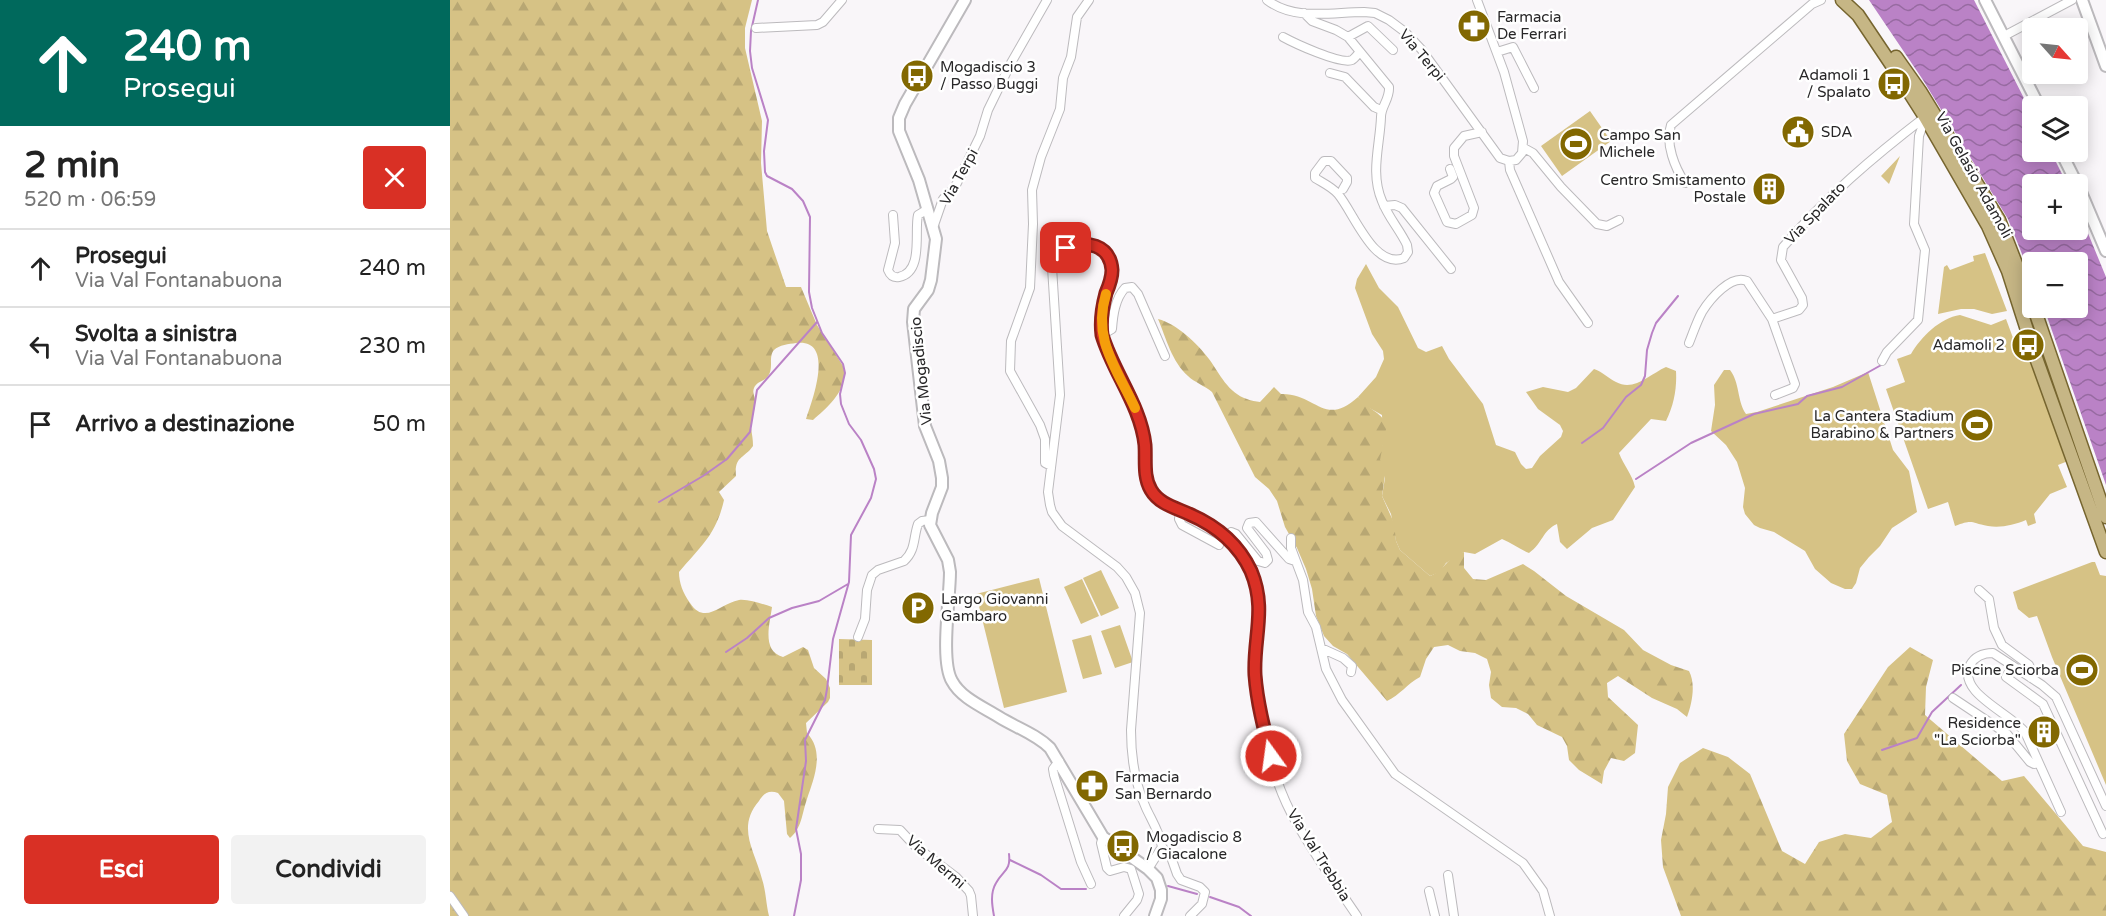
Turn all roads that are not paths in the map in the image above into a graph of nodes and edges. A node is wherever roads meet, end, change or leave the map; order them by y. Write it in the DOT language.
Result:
graph roads {
  1 [pos="842,0"];
  2 [pos="965,0"];
  3 [pos="1047,0"];
  4 [pos="1089,0"];
  5 [pos="1478,0"];
  6 [pos="1821,0"];
  7 [pos="1842,0"];
  8 [pos="1855,0"];
  9 [pos="1985,0"];
  10 [pos="2072,0"];
  11 [pos="2082,0"];
  12 [pos="1272,1"];
  13 [pos="1813,2"];
  14 [pos="1304,14"];
  15 [pos="756,28"];
  16 [pos="2004,36"];
  17 [pos="1283,37"];
  18 [pos="1348,37"];
  19 [pos="1393,50"];
  20 [pos="1497,52"];
  21 [pos="1359,53"];
  22 [pos="2106,66"];
  23 [pos="1330,73"];
  24 [pos="1534,88"];
  25 [pos="2034,96"];
  26 [pos="1381,110"];
  27 [pos="1925,117"];
  28 [pos="1482,132"];
  29 [pos="1524,148"];
  30 [pos="1509,160"];
  31 [pos="1450,169"];
  32 [pos="1685,183"];
  33 [pos="1343,189"];
  34 [pos="1384,206"];
  35 [pos="928,209"];
  36 [pos="2088,210"];
  37 [pos="893,215"];
  38 [pos="1619,220"];
  39 [pos="934,225"];
  40 [pos="2106,251"];
  41 [pos="1451,269"];
  42 [pos="2022,278"];
  43 [pos="2037,318"];
  44 [pos="1772,319"];
  45 [pos="1588,323"];
  46 [pos="1102,335"];
  47 [pos="1689,343"];
  48 [pos="1166,356"];
  49 [pos="1882,361"];
  50 [pos="1775,395"];
  51 [pos="1051,466"];
  52 [pos="1179,510"];
  53 [pos="2106,517"];
  54 [pos="930,520"];
  55 [pos="1227,536"];
  56 [pos="1291,538"];
  57 [pos="1219,545"];
  58 [pos="2106,552"];
  59 [pos="1295,561"];
  60 [pos="1978,590"];
  61 [pos="858,637"];
  62 [pos="1321,648"];
  63 [pos="2013,666"];
  64 [pos="1352,672"];
  65 [pos="2031,678"];
  66 [pos="1953,698"];
  67 [pos="1059,761"];
  68 [pos="2038,763"];
  69 [pos="2106,806"];
  70 [pos="2061,812"];
  71 [pos="878,829"];
  72 [pos="2103,834"];
  73 [pos="1103,837"];
  74 [pos="1162,847"];
  75 [pos="1148,869"];
  76 [pos="1448,874"];
  77 [pos="1091,884"];
  78 [pos="1429,891"];
  79 [pos="450,896"];
  80 [pos="464,916"];
  81 [pos="972,916"];
  82 [pos="1124,916"];
  83 [pos="1155,916"];
  84 [pos="1190,916"];
  85 [pos="1357,916"];
  86 [pos="1435,916"];
  87 [pos="1454,916"];
  88 [pos="1550,916"];
  1 -- 15 [label="street"];
  2 -- 35 [label="street, Via Mogadiscio"];
  3 -- 39 [label="street, Via Terpi"];
  4 -- 51 [label="street"];
  5 -- 20 [label="street"];
  6 -- 13 [label="street"];
  7 -- 27 [label="main road, Via Gelasio Adamoli"];
  8 -- 42 [label="main road, Via Gelasio Adamoli"];
  9 -- 16 [label="street"];
  10 -- 16 [label="street"];
  11 -- 22 [label="street"];
  12 -- 14 [label="street, Via Terpi"];
  13 -- 32 [label="street"];
  14 -- 18 [label="street"];
  14 -- 28 [label="street, Via Terpi"];
  16 -- 25 [label="street"];
  17 -- 21 [label="street"];
  18 -- 19 [label="street"];
  18 -- 21 [label="street"];
  20 -- 24 [label="street"];
  20 -- 29 [label="street"];
  21 -- 26 [label="street"];
  23 -- 26 [label="street"];
  26 -- 34 [label="street"];
  27 -- 44 [label="street, Via Spalato"];
  27 -- 49 [label="street"];
  27 -- 58 [label="main road, Via Gelasio Adamoli"];
  28 -- 30 [label="street, Via Terpi"];
  28 -- 31 [label="street"];
  29 -- 30 [label="street"];
  29 -- 38 [label="street"];
  30 -- 45 [label="street, Via Terpi"];
  33 -- 34 [label="street"];
  34 -- 41 [label="street"];
  35 -- 37 [label="street"];
  35 -- 39 [label="street, Via Mogadiscio"];
  36 -- 40 [label="street"];
  39 -- 54 [label="street, Via Mogadiscio"];
  43 -- 53 [label="main road, Via Gelasio Adamoli"];
  44 -- 47 [label="street"];
  44 -- 50 [label="street"];
  46 -- 48 [label="street"];
  46 -- 51 [label="street"];
  46 -- 52 [label="street, Via Val Trebbia"];
  51 -- 74 [label="street"];
  52 -- 55 [label="street, Via Val Trebbia"];
  52 -- 57 [label="street"];
  54 -- 61 [label="street"];
  54 -- 67 [label="street"];
  55 -- 59 [label="street"];
  55 -- 85 [label="street, Via Val Trebbia"];
  56 -- 59 [label="street"];
  59 -- 62 [label="street"];
  60 -- 65 [label="street"];
  62 -- 64 [label="street"];
  62 -- 88 [label="street"];
  63 -- 65 [label="street"];
  63 -- 68 [label="street"];
  63 -- 72 [label="street"];
  65 -- 69 [label="street"];
  66 -- 68 [label="street"];
  67 -- 73 [label="street"];
  67 -- 77 [label="street"];
  68 -- 70 [label="street"];
  71 -- 81 [label="street, Via Mermi"];
  73 -- 75 [label="street"];
  73 -- 82 [label="street"];
  74 -- 75 [label="street"];
  74 -- 84 [label="street"];
  75 -- 83 [label="street"];
  76 -- 87 [label="street"];
  78 -- 86 [label="street"];
  79 -- 80 [label="street"];
}
